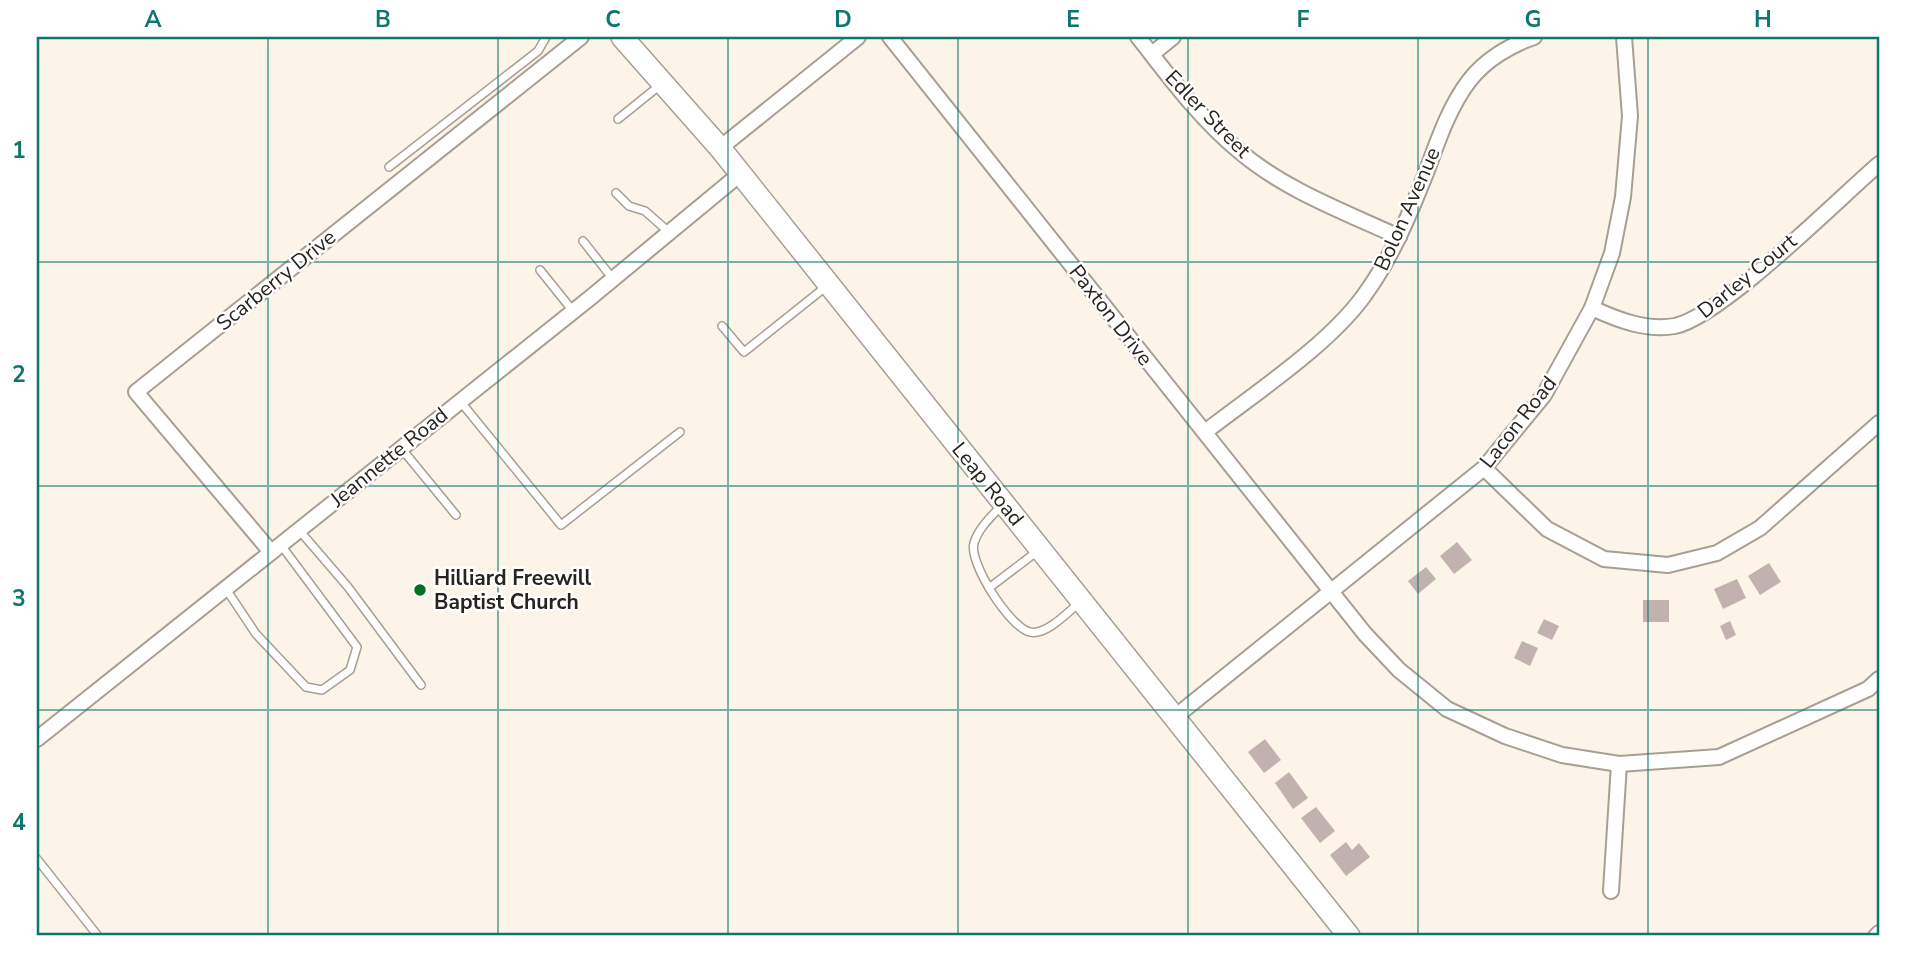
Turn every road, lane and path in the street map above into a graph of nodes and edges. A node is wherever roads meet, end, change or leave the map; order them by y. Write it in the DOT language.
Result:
graph roads {
  1 [pos="546,37"];
  2 [pos="581,37"];
  3 [pos="622,37"];
  4 [pos="858,37"];
  5 [pos="890,37"];
  6 [pos="1138,37"];
  7 [pos="1173,37"];
  8 [pos="1534,37"];
  9 [pos="1624,37"];
  10 [pos="1152,54"];
  11 [pos="663,83"];
  12 [pos="618,119"];
  13 [pos="720,148"];
  14 [pos="1879,164"];
  15 [pos="388,167"];
  16 [pos="740,174"];
  17 [pos="616,193"];
  18 [pos="670,234"];
  19 [pos="1399,237"];
  20 [pos="583,241"];
  21 [pos="540,270"];
  22 [pos="613,280"];
  23 [pos="829,285"];
  24 [pos="1592,308"];
  25 [pos="573,311"];
  26 [pos="722,326"];
  27 [pos="459,401"];
  28 [pos="1879,423"];
  29 [pos="680,432"];
  30 [pos="1205,432"];
  31 [pos="401,447"];
  32 [pos="1484,468"];
  33 [pos="1004,504"];
  34 [pos="456,515"];
  35 [pos="299,530"];
  36 [pos="276,548"];
  37 [pos="1040,550"];
  38 [pos="989,588"];
  39 [pos="226,589"];
  40 [pos="1332,593"];
  41 [pos="1081,601"];
  42 [pos="1879,679"];
  43 [pos="421,685"];
  44 [pos="1175,717"];
  45 [pos="37,739"];
  46 [pos="1619,764"];
  47 [pos="37,859"];
  48 [pos="1611,891"];
  49 [pos="98,936"];
  50 [pos="1349,936"];
  1 -- 15 [label="lane"];
  2 -- 36 [label="street, Scarberry Drive"];
  3 -- 11 [label="street, Leap Road"];
  4 -- 13 [label="street"];
  5 -- 30 [label="street, Paxton Drive"];
  6 -- 10 [label="street, Edler Street"];
  7 -- 10 [label="street"];
  8 -- 19 [label="street, Bolon Avenue"];
  9 -- 24 [label="street, Lacon Road"];
  10 -- 19 [label="street, Edler Street"];
  11 -- 12 [label="lane"];
  11 -- 13 [label="street, Leap Road"];
  13 -- 16 [label="street, Leap Road"];
  14 -- 24 [label="street, Darley Court"];
  16 -- 18 [label="street, Jeannette Road"];
  16 -- 23 [label="street, Leap Road"];
  17 -- 18 [label="lane"];
  18 -- 22 [label="street, Jeannette Road"];
  19 -- 30 [label="street, Bolon Avenue"];
  20 -- 22 [label="lane"];
  21 -- 25 [label="lane"];
  22 -- 25 [label="street, Jeannette Road"];
  23 -- 26 [label="lane"];
  23 -- 33 [label="street, Leap Road"];
  24 -- 32 [label="street, Lacon Road"];
  25 -- 27 [label="street, Jeannette Road"];
  27 -- 29 [label="lane"];
  27 -- 31 [label="street, Jeannette Road"];
  28 -- 32 [label="street"];
  30 -- 40 [label="street, Paxton Drive"];
  31 -- 34 [label="lane"];
  31 -- 35 [label="street, Jeannette Road"];
  32 -- 40 [label="street, Lacon Road"];
  33 -- 37 [label="street, Leap Road"];
  33 -- 38 [label="lane"];
  35 -- 36 [label="street, Jeannette Road"];
  35 -- 43 [label="lane"];
  36 -- 39 [label="street, Jeannette Road"];
  36 -- 39 [label="lane"];
  37 -- 38 [label="lane"];
  37 -- 41 [label="street, Leap Road"];
  38 -- 41 [label="lane"];
  39 -- 45 [label="street, Jeannette Road"];
  40 -- 44 [label="street, Lacon Road"];
  40 -- 46 [label="street, Paxton Drive"];
  41 -- 44 [label="street, Leap Road"];
  42 -- 46 [label="street, Paxton Drive"];
  44 -- 50 [label="street, Leap Road"];
  46 -- 48 [label="street"];
  47 -- 49 [label="lane"];
}
